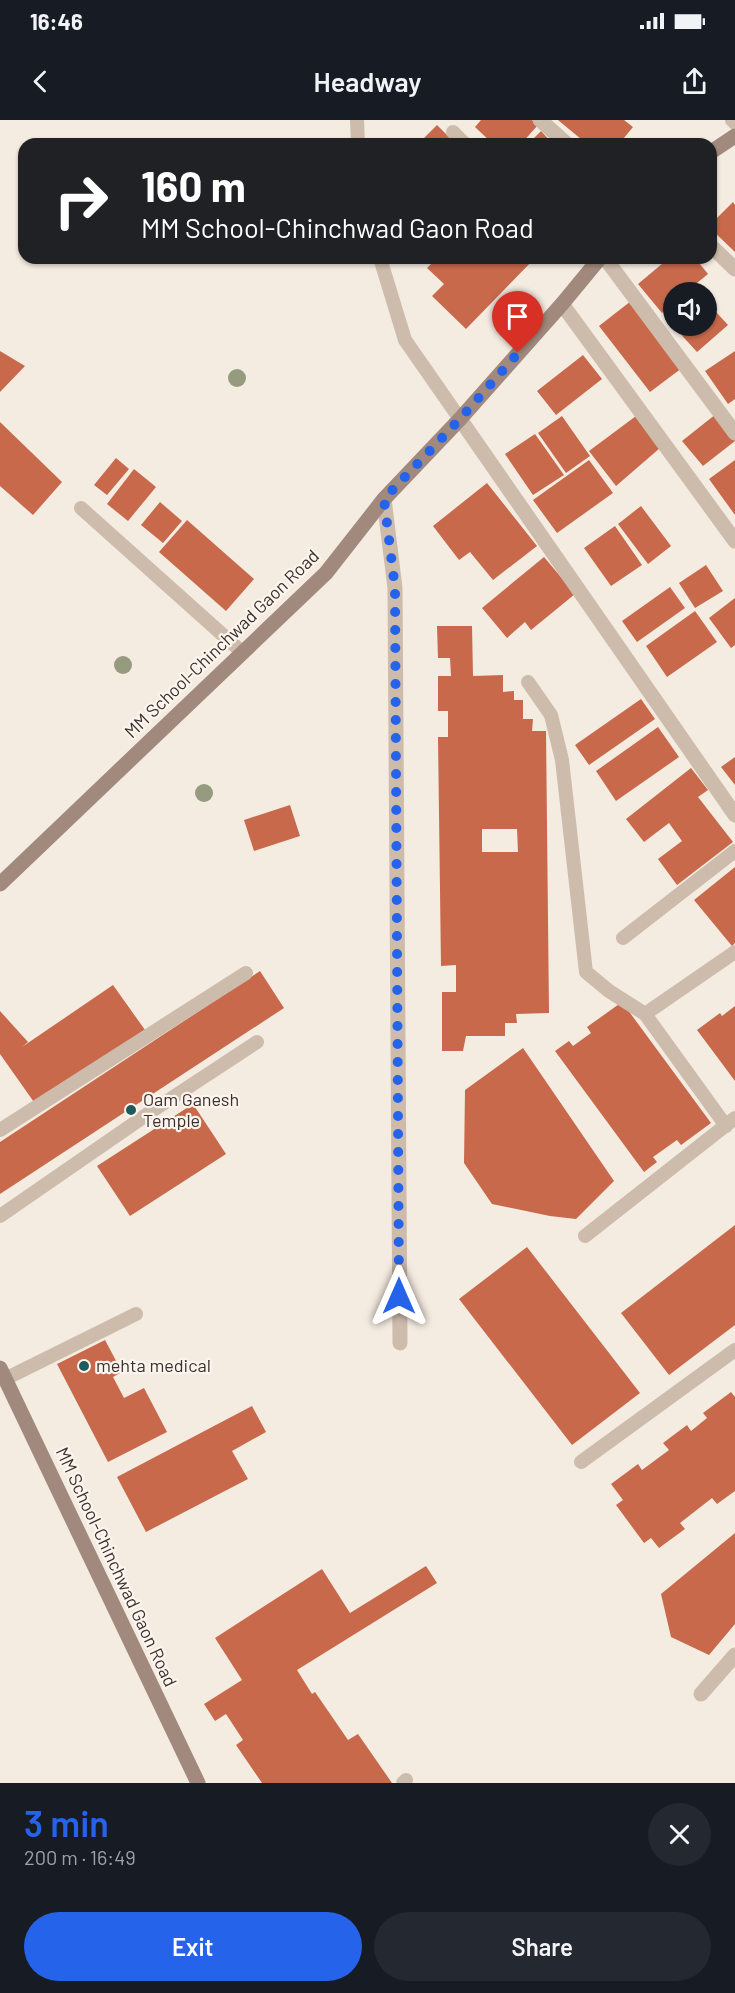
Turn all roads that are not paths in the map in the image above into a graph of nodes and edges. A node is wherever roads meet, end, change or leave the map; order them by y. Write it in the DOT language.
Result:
graph roads {
  1 [pos="357,120"];
  2 [pos="540,120"];
  3 [pos="453,132"];
  4 [pos="735,136"];
  5 [pos="358,138"];
  6 [pos="459,138"];
  7 [pos="560,138"];
  8 [pos="717,148"];
  9 [pos="717,252"];
  10 [pos="382,264"];
  11 [pos="592,264"];
  12 [pos="598,264"];
  13 [pos="735,269"];
  14 [pos="562,304"];
  15 [pos="460,419"];
  16 [pos="735,434"];
  17 [pos="384,499"];
  18 [pos="81,508"];
  19 [pos="735,542"];
  20 [pos="243,653"];
  21 [pos="528,682"];
  22 [pos="735,815"];
  23 [pos="735,851"];
  24 [pos="0,884"];
  25 [pos="623,938"];
  26 [pos="735,952"];
  27 [pos="246,973"];
  28 [pos="645,1014"];
  29 [pos="257,1042"];
  30 [pos="730,1122"];
  31 [pos="0,1130"];
  32 [pos="0,1216"];
  33 [pos="585,1236"];
  34 [pos="136,1314"];
  35 [pos="400,1343"];
  36 [pos="735,1350"];
  37 [pos="3,1373"];
  38 [pos="581,1462"];
  39 [pos="735,1655"];
  40 [pos="701,1694"];
  41 [pos="198,1783"];
  1 -- 5 [label="lane"];
  2 -- 7 [label="street"];
  3 -- 6 [label="lane"];
  4 -- 8 [label="main road"];
  9 -- 13 [label="street"];
  10 -- 15 [label="lane"];
  11 -- 14 [label="main road, MM School-Chinchwad Gaon Road"];
  12 -- 16 [label="street"];
  14 -- 15 [label="main road, MM School-Chinchwad Gaon Road"];
  14 -- 19 [label="street"];
  15 -- 17 [label="main road, MM School-Chinchwad Gaon Road"];
  15 -- 22 [label="street"];
  17 -- 20 [label="main road, MM School-Chinchwad Gaon Road"];
  17 -- 35 [label="street"];
  18 -- 20 [label="lane"];
  20 -- 24 [label="main road, MM School-Chinchwad Gaon Road"];
  21 -- 28 [label="lane"];
  23 -- 25 [label="lane"];
  26 -- 28 [label="lane"];
  27 -- 31 [label="lane"];
  28 -- 30 [label="lane"];
  29 -- 32 [label="lane"];
  30 -- 33 [label="lane"];
  34 -- 37 [label="lane"];
  36 -- 38 [label="lane"];
  37 -- 41 [label="main road, MM School-Chinchwad Gaon Road"];
  39 -- 40 [label="street"];
}
